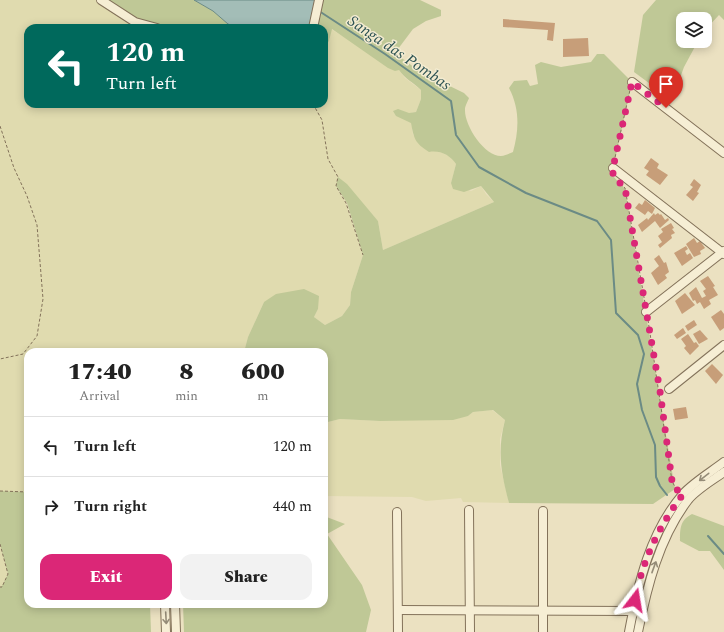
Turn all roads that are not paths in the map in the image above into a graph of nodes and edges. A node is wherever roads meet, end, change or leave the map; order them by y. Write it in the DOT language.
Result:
graph roads {
  1 [pos="101,0"];
  2 [pos="319,0"];
  3 [pos="142,24"];
  4 [pos="314,24"];
  5 [pos="632,82"];
  6 [pos="724,153"];
  7 [pos="613,168"];
  8 [pos="723,253"];
  9 [pos="646,312"];
  10 [pos="724,345"];
  11 [pos="669,389"];
  12 [pos="724,462"];
  13 [pos="724,472"];
  14 [pos="686,496"];
  15 [pos="469,510"];
  16 [pos="543,511"];
  17 [pos="397,512"];
  18 [pos="165,608"];
  19 [pos="175,608"];
  20 [pos="398,610"];
  21 [pos="470,610"];
  22 [pos="543,611"];
  23 [pos="633,611"];
  24 [pos="642,614"];
  25 [pos="166,632"];
  26 [pos="176,632"];
  27 [pos="398,632"];
  28 [pos="470,632"];
  29 [pos="543,632"];
  30 [pos="629,632"];
  31 [pos="638,632"];
  1 -- 3 [label="street"];
  2 -- 4 [label="street"];
  5 -- 6 [label="street"];
  7 -- 8 [label="street"];
  8 -- 9 [label="street"];
  10 -- 11 [label="street"];
  12 -- 14 [label="street, one-way"];
  13 -- 14 [label="street"];
  14 -- 23 [label="street"];
  24 -- 14 [label="street, one-way"];
  15 -- 21 [label="street"];
  16 -- 22 [label="street"];
  17 -- 20 [label="street"];
  18 -- 25 [label="street, one-way"];
  19 -- 26 [label="street"];
  20 -- 21 [label="street"];
  20 -- 27 [label="street"];
  21 -- 22 [label="street"];
  21 -- 28 [label="street"];
  22 -- 23 [label="street"];
  22 -- 29 [label="street"];
  23 -- 24 [label="street"];
  23 -- 30 [label="street"];
  24 -- 31 [label="street"];
}
